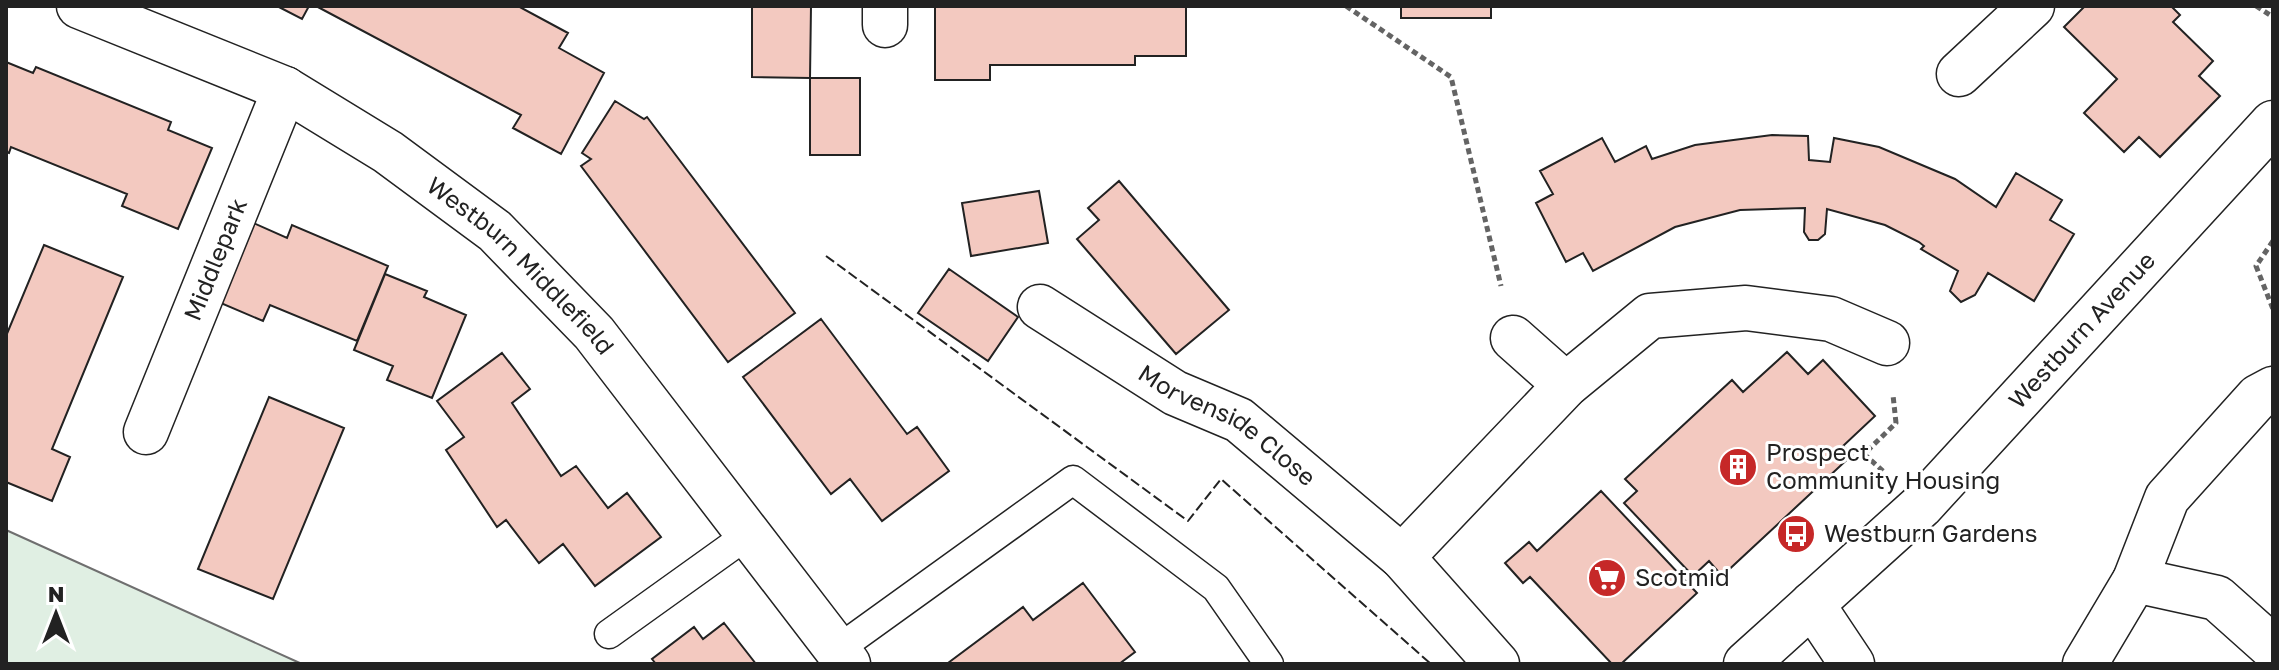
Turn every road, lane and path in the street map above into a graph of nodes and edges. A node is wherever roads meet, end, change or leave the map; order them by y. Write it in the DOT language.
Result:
graph roads {
  1 [pos="79,6"];
  2 [pos="1346,6"];
  3 [pos="2032,6"];
  4 [pos="2256,6"];
  5 [pos="2273,17"];
  6 [pos="1959,74"];
  7 [pos="285,89"];
  8 [pos="2273,123"];
  9 [pos="2273,241"];
  10 [pos="1040,307"];
  11 [pos="2273,309"];
  12 [pos="1513,338"];
  13 [pos="1887,343"];
  14 [pos="1566,385"];
  15 [pos="2273,389"];
  16 [pos="146,432"];
  17 [pos="1921,506"];
  18 [pos="750,533"];
  19 [pos="1402,557"];
  20 [pos="2135,580"];
  21 [pos="1812,604"];
  22 [pos="609,634"];
  23 [pos="2273,648"];
  24 [pos="842,657"];
  25 [pos="1269,664"];
  26 [pos="1497,664"];
  27 [pos="1746,664"];
  28 [pos="1852,664"];
  29 [pos="2085,664"];
  1 -- 7 [label="street, Westburn Middlefield"];
  2 -- 12 [label="path"];
  3 -- 6 [label="street"];
  4 -- 5 [label="path"];
  7 -- 16 [label="street, Middlepark"];
  7 -- 18 [label="street, Westburn Middlefield"];
  8 -- 17 [label="street, Westburn Avenue"];
  9 -- 11 [label="path"];
  10 -- 19 [label="street, Morvenside Close"];
  12 -- 14 [label="street"];
  13 -- 14 [label="street"];
  13 -- 17 [label="path"];
  14 -- 19 [label="street"];
  15 -- 20 [label="street"];
  17 -- 21 [label="street, Westburn Avenue"];
  18 -- 22 [label="lane"];
  18 -- 24 [label="street, Westburn Middlefield"];
  19 -- 26 [label="street, Morvenside Close"];
  20 -- 23 [label="street"];
  20 -- 29 [label="street"];
  21 -- 27 [label="street, Westburn Avenue"];
  21 -- 28 [label="street"];
  24 -- 25 [label="lane"];
}
